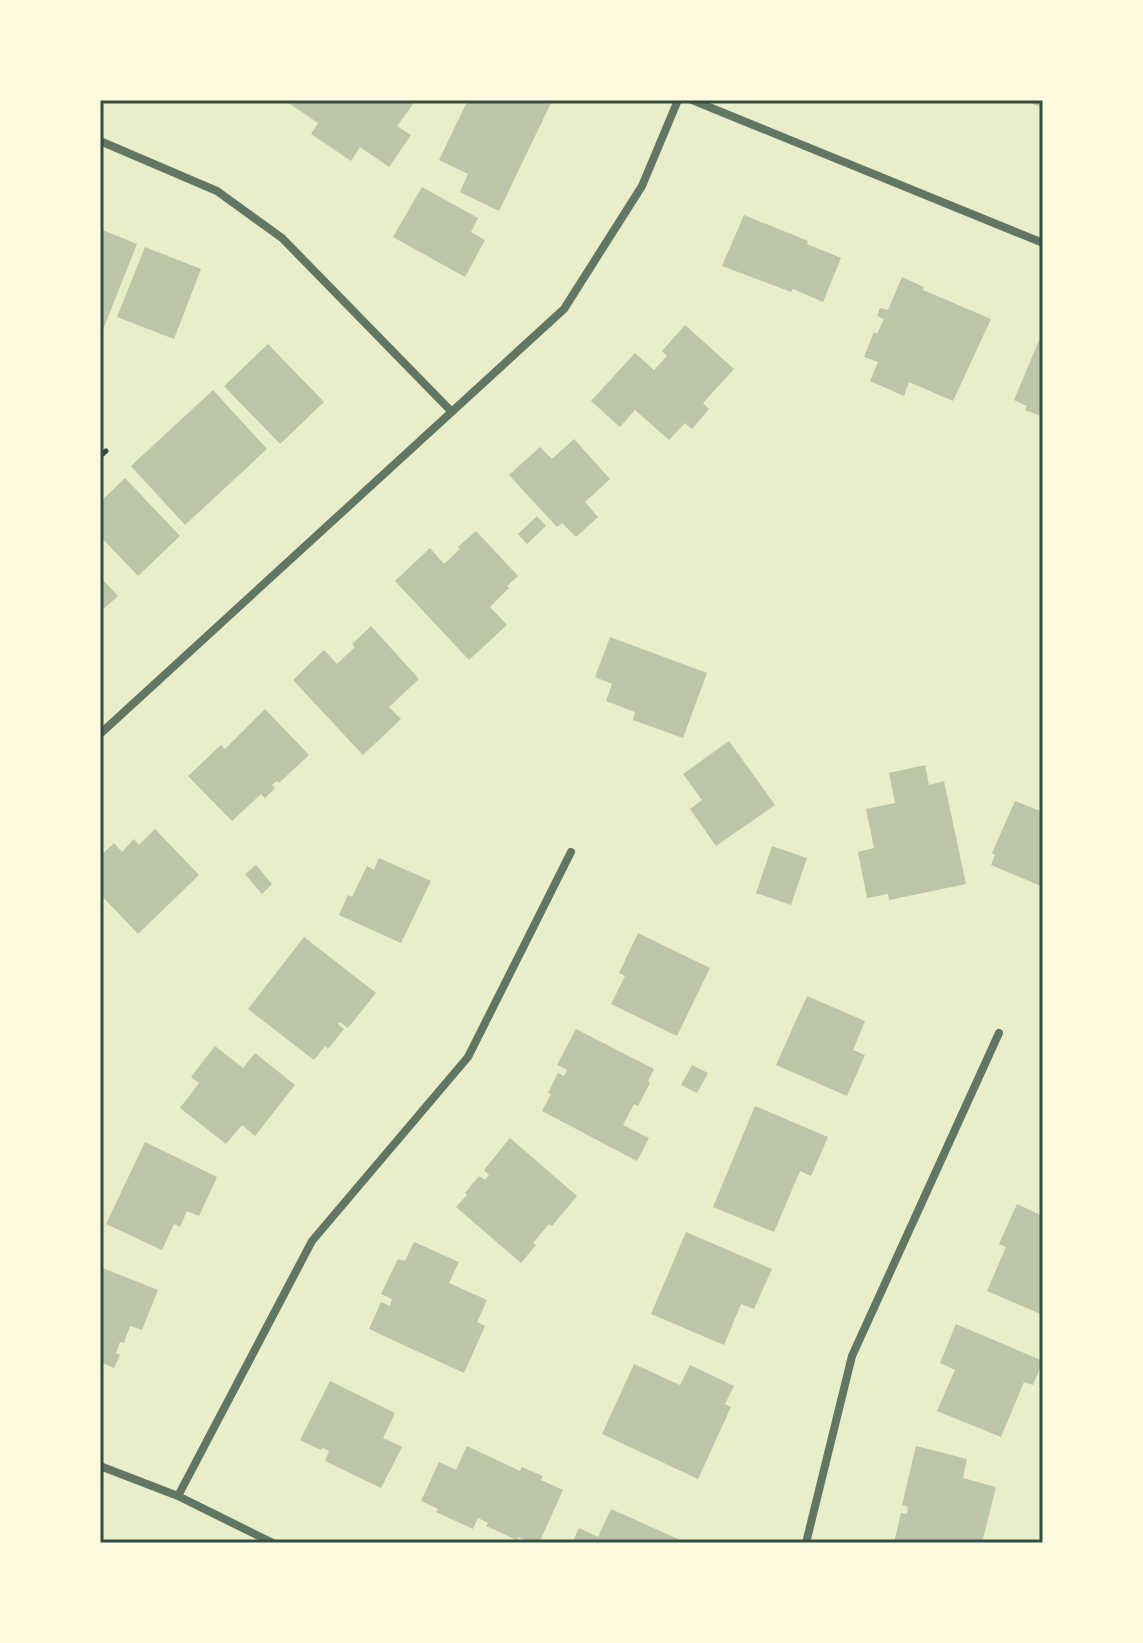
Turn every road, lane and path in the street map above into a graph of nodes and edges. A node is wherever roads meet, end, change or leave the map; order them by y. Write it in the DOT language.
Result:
graph roads {
  1 [pos="678,100"];
  2 [pos="692,100"];
  3 [pos="100,141"];
  4 [pos="1043,243"];
  5 [pos="452,412"];
  6 [pos="106,451"];
  7 [pos="100,456"];
  8 [pos="100,734"];
  9 [pos="571,852"];
  10 [pos="999,1033"];
  11 [pos="100,1466"];
  12 [pos="178,1496"];
  13 [pos="273,1543"];
  14 [pos="806,1543"];
  1 -- 5 [label="street"];
  2 -- 4 [label="street"];
  3 -- 5 [label="street"];
  5 -- 8 [label="street"];
  6 -- 7 [label="path"];
  9 -- 12 [label="street"];
  10 -- 14 [label="street"];
  11 -- 12 [label="street"];
  12 -- 13 [label="street"];
}
